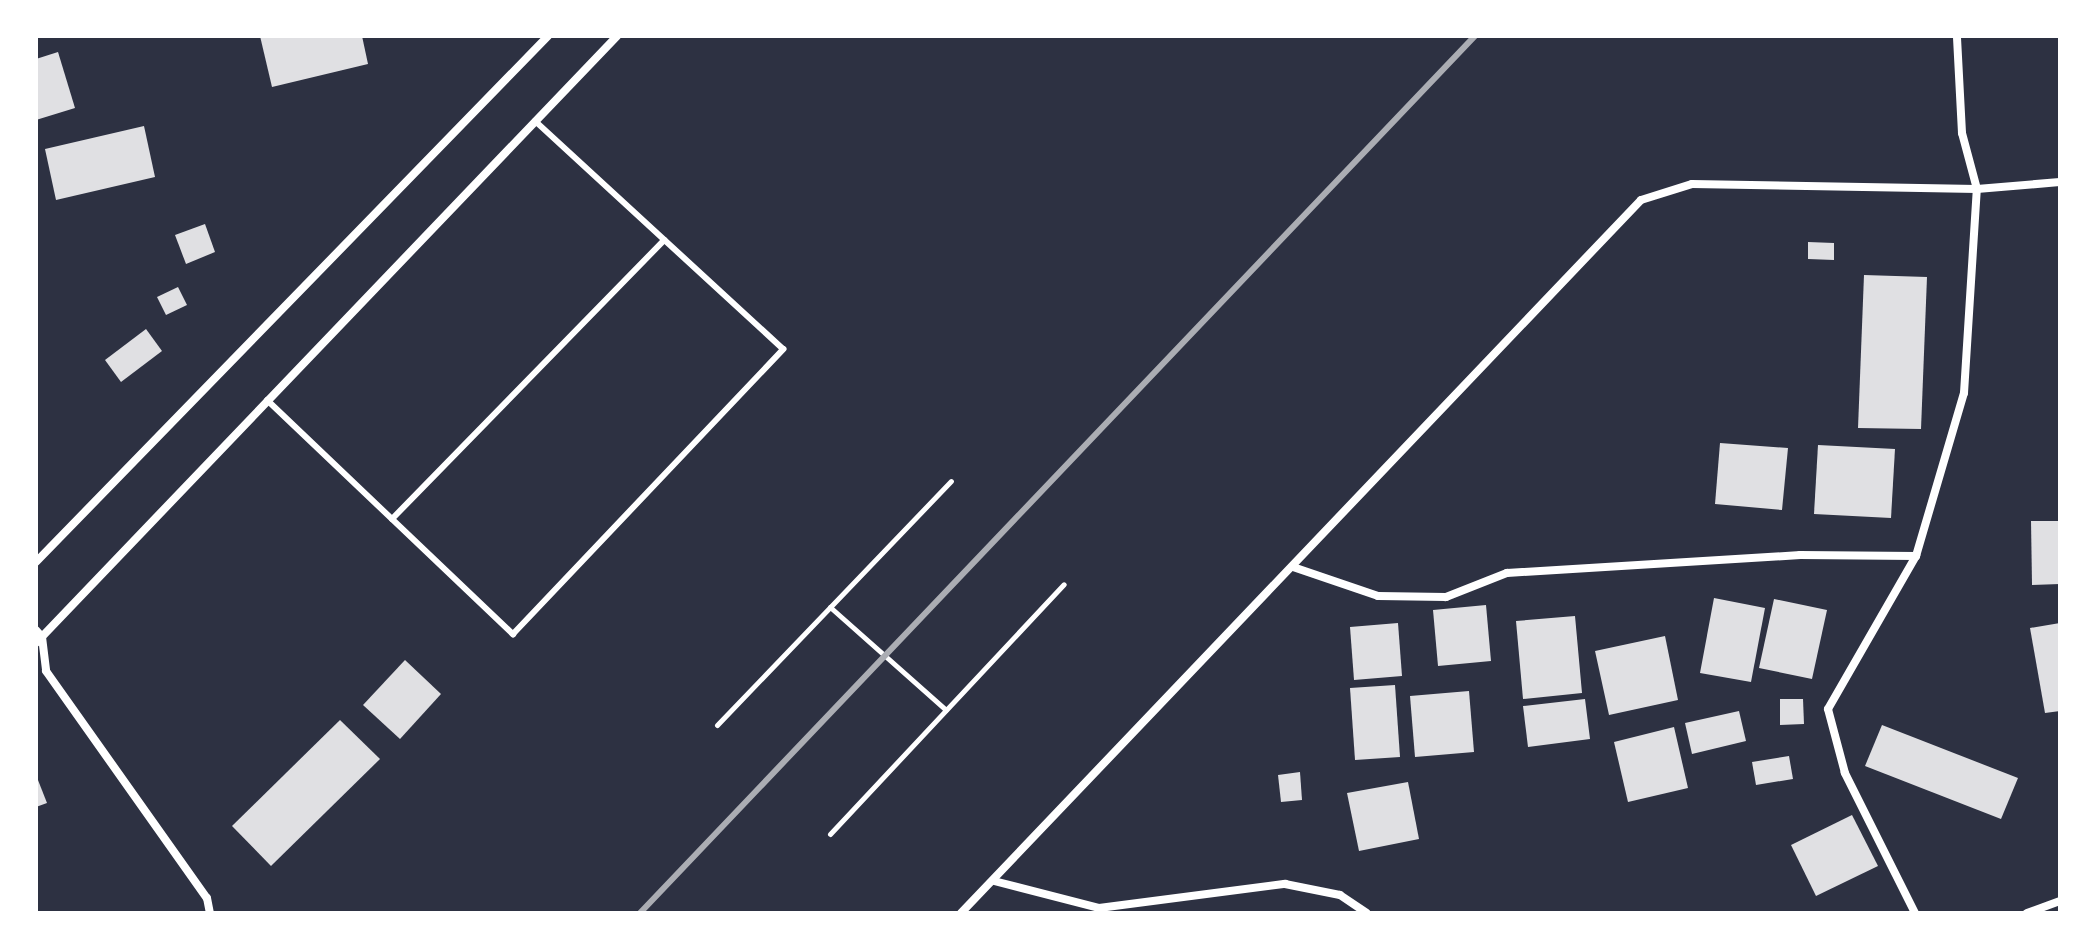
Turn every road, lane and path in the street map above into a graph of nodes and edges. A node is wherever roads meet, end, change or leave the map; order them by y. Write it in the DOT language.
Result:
graph roads {
  1 [pos="548,36"];
  2 [pos="617,36"];
  3 [pos="1957,36"];
  4 [pos="535,121"];
  5 [pos="2060,182"];
  6 [pos="1977,189"];
  7 [pos="664,240"];
  8 [pos="267,400"];
  9 [pos="951,481"];
  10 [pos="392,519"];
  11 [pos="1916,556"];
  12 [pos="36,562"];
  13 [pos="1293,567"];
  14 [pos="1064,584"];
  15 [pos="830,607"];
  16 [pos="38,637"];
  17 [pos="41,670"];
  18 [pos="946,710"];
  19 [pos="717,725"];
  20 [pos="830,834"];
  21 [pos="994,881"];
  22 [pos="2060,901"];
  23 [pos="210,913"];
  24 [pos="961,913"];
  25 [pos="1367,913"];
  26 [pos="1915,913"];
  27 [pos="2027,913"];
  1 -- 12 [label="street"];
  2 -- 4 [label="street"];
  3 -- 6 [label="street"];
  4 -- 7 [label="lane"];
  4 -- 8 [label="street"];
  5 -- 6 [label="street"];
  6 -- 11 [label="street"];
  6 -- 13 [label="street"];
  7 -- 10 [label="lane"];
  7 -- 10 [label="lane"];
  8 -- 10 [label="lane"];
  8 -- 16 [label="street"];
  9 -- 15 [label="path"];
  11 -- 13 [label="street"];
  11 -- 26 [label="street"];
  13 -- 21 [label="street"];
  14 -- 18 [label="path"];
  15 -- 18 [label="path"];
  15 -- 19 [label="path"];
  16 -- 17 [label="street"];
  17 -- 23 [label="street"];
  18 -- 20 [label="path"];
  21 -- 24 [label="street"];
  21 -- 25 [label="street"];
  22 -- 27 [label="street"];
}
